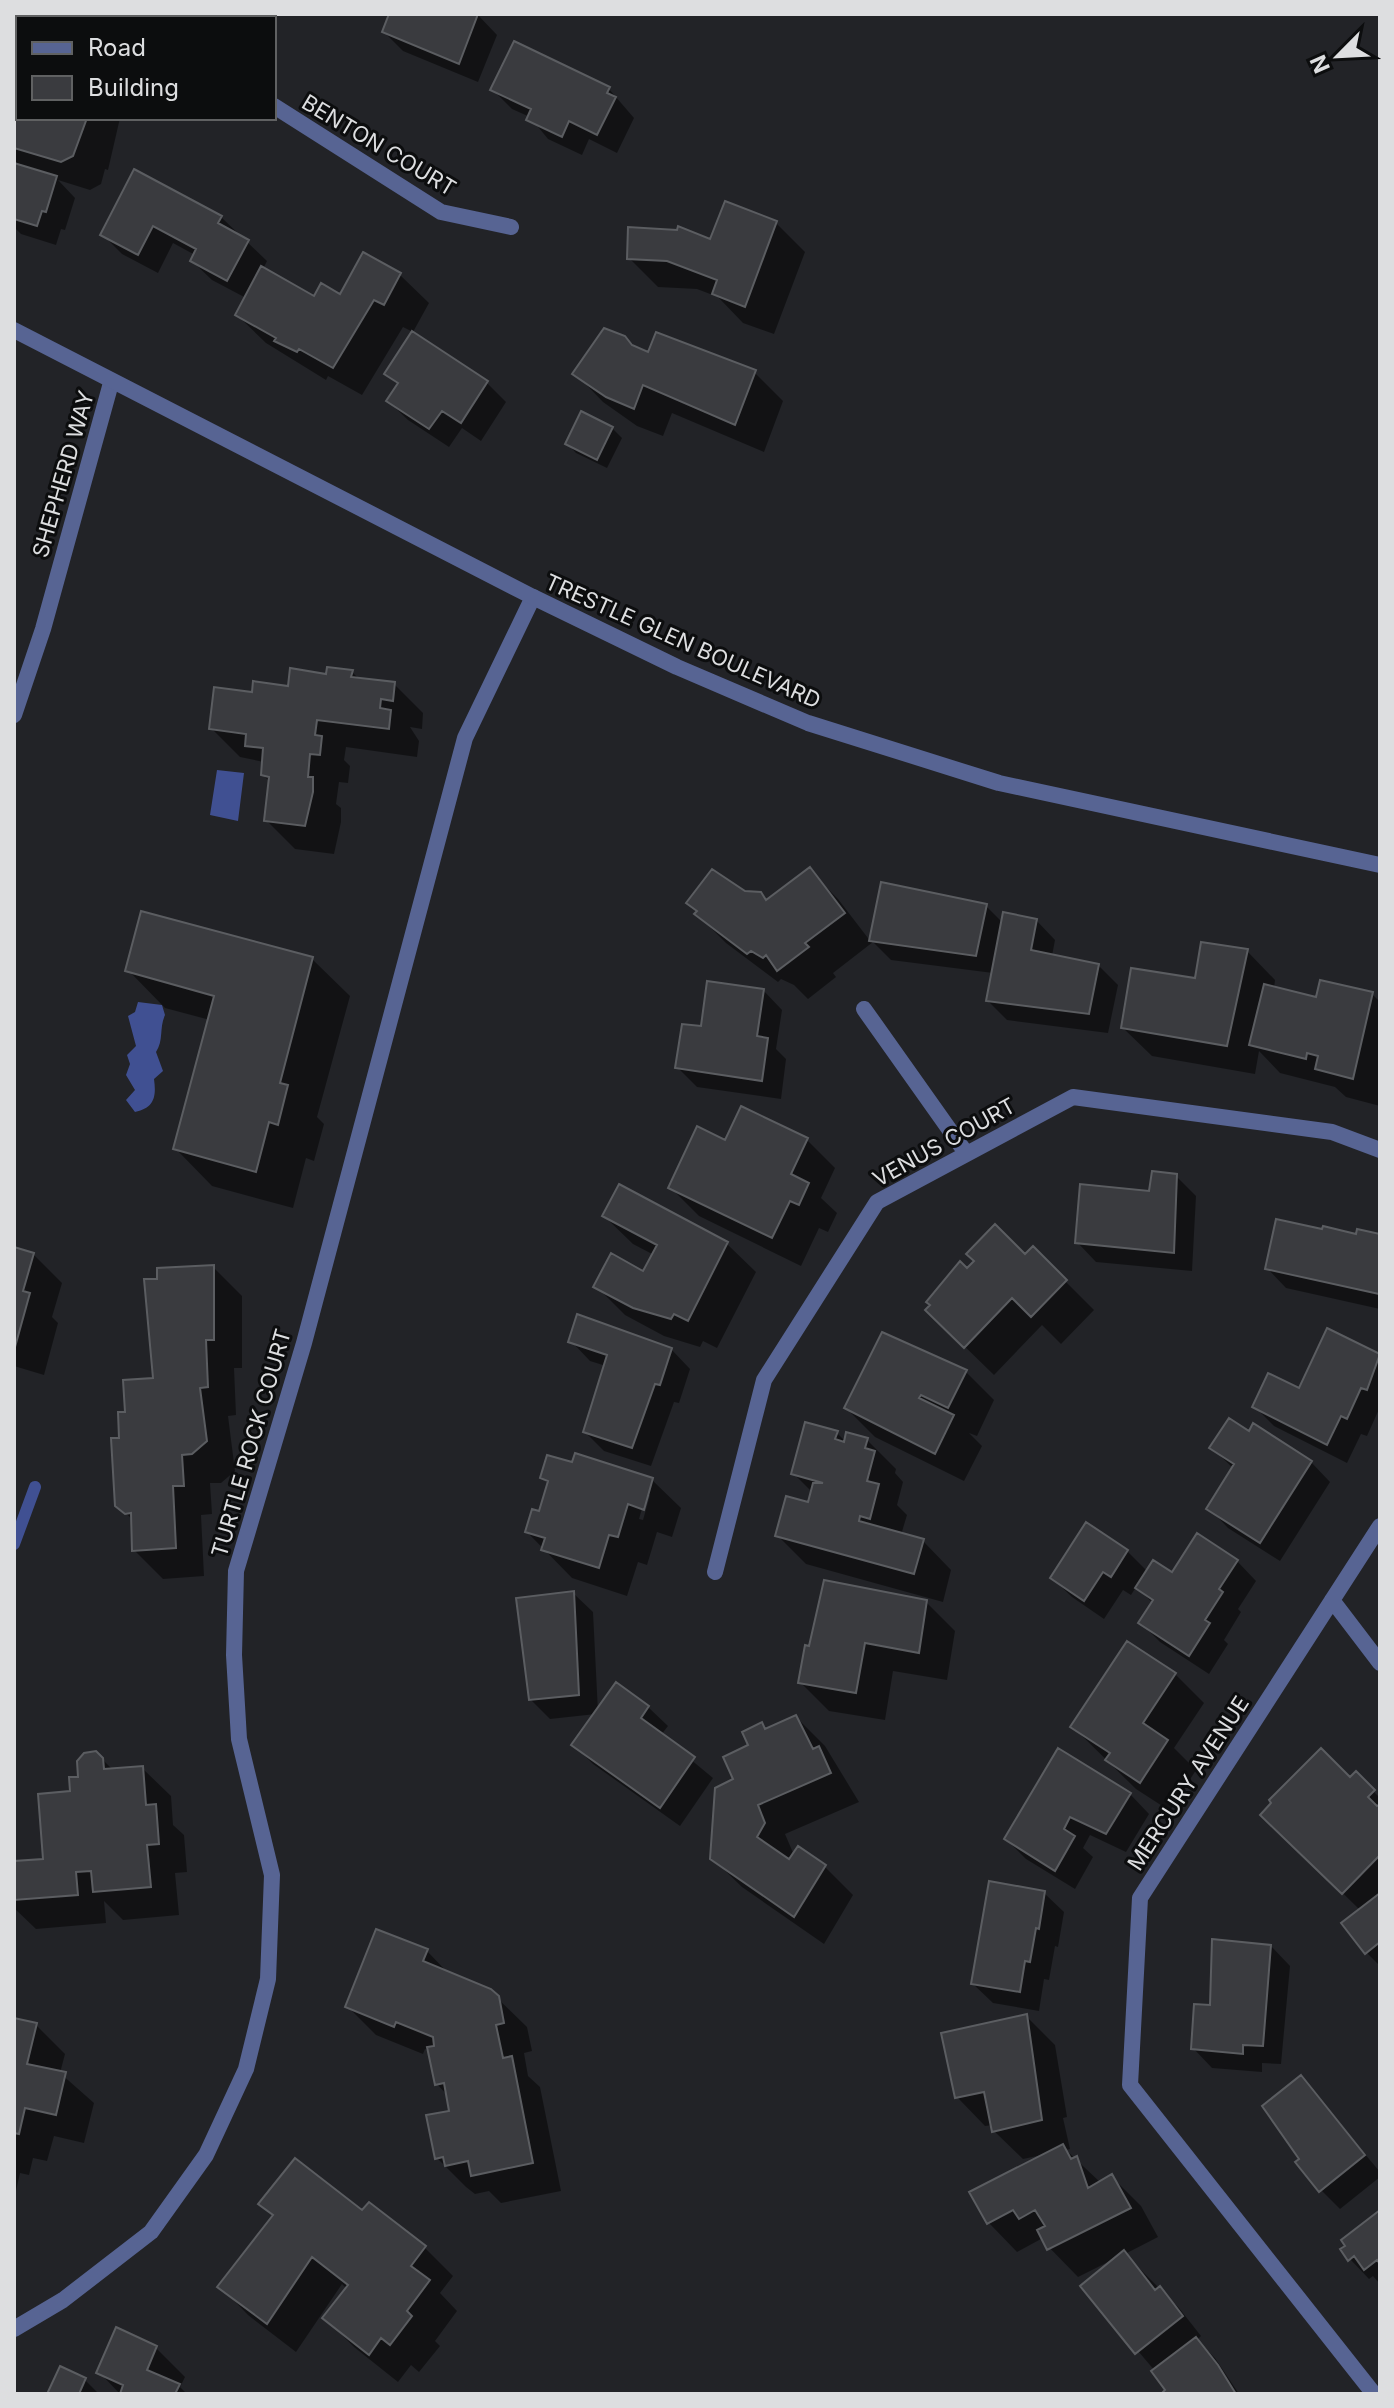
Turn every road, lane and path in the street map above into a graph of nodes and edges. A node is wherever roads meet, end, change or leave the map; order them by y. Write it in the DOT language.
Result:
graph roads {
  1 [pos="276,107"];
  2 [pos="511,227"];
  3 [pos="14,330"];
  4 [pos="111,383"];
  5 [pos="533,597"];
  6 [pos="14,715"];
  7 [pos="1380,865"];
  8 [pos="864,1009"];
  9 [pos="1380,1150"];
  10 [pos="966,1153"];
  11 [pos="1380,1526"];
  12 [pos="715,1572"];
  13 [pos="1332,1600"];
  14 [pos="1380,1663"];
  15 [pos="14,2329"];
  16 [pos="1374,2394"];
  1 -- 2 [label="street, BENTON COURT"];
  3 -- 4 [label="street, TRESTLE GLEN BOULEVARD"];
  4 -- 5 [label="street, TRESTLE GLEN BOULEVARD"];
  4 -- 6 [label="street, SHEPHERD WAY"];
  5 -- 7 [label="street, TRESTLE GLEN BOULEVARD"];
  5 -- 15 [label="street, TURTLE ROCK COURT"];
  8 -- 10 [label="street"];
  9 -- 10 [label="street, VENUS COURT"];
  10 -- 12 [label="street, VENUS COURT"];
  11 -- 13 [label="street, MERCURY AVENUE"];
  13 -- 14 [label="street"];
  13 -- 16 [label="street, MERCURY AVENUE"];
}
